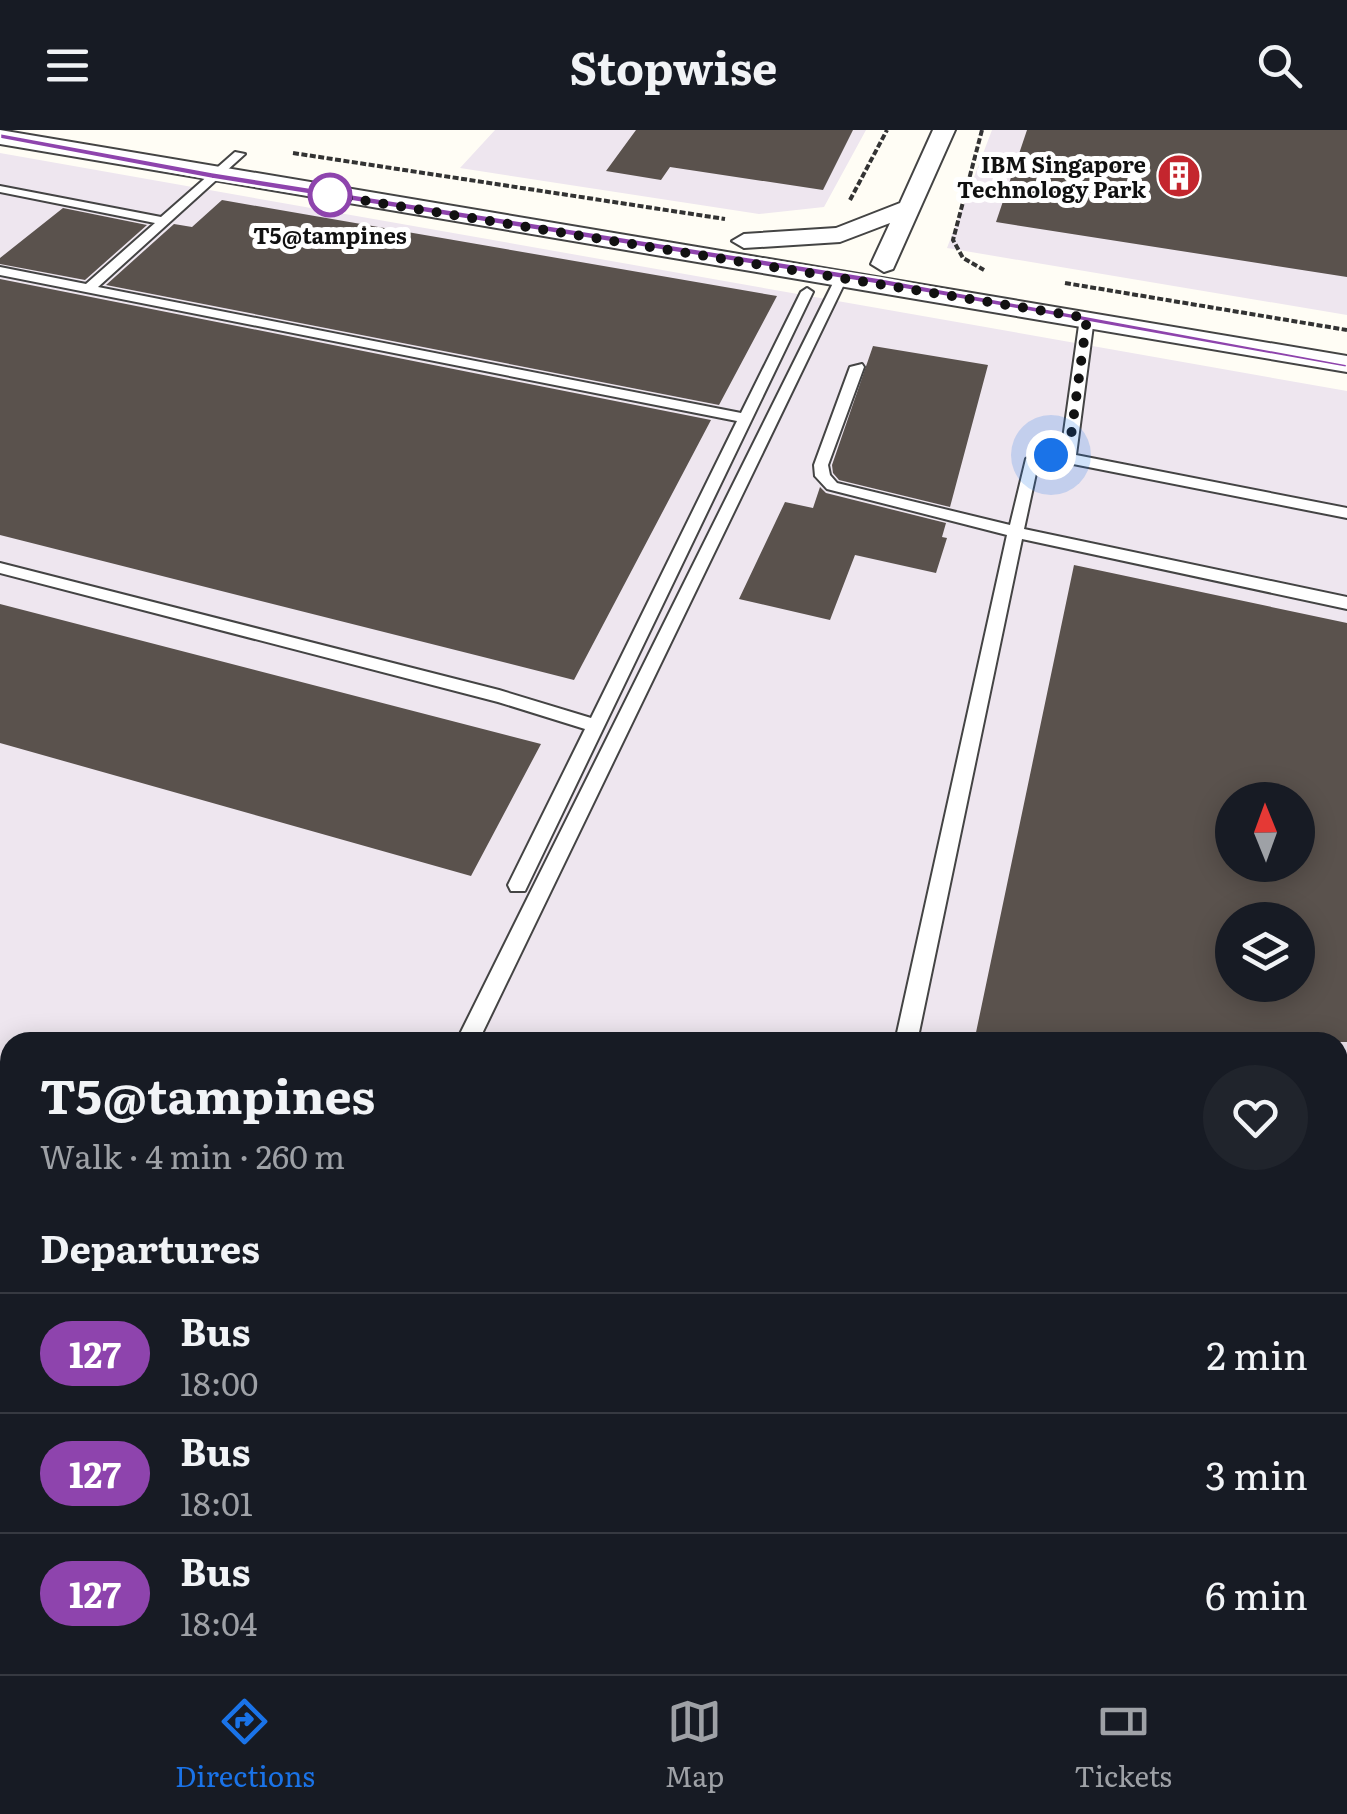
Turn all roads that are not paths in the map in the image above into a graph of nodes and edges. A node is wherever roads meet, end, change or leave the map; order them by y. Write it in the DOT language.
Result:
graph roads {
  1 [pos="87,130"];
  2 [pos="944,130"];
  3 [pos="0,137"];
  4 [pos="163,142"];
  5 [pos="201,148"];
  6 [pos="257,154"];
  7 [pos="212,176"];
  8 [pos="371,177"];
  9 [pos="0,190"];
  10 [pos="910,207"];
  11 [pos="162,221"];
  12 [pos="743,231"];
  13 [pos="0,271"];
  14 [pos="882,273"];
  15 [pos="842,276"];
  16 [pos="88,289"];
  17 [pos="806,292"];
  18 [pos="1087,318"];
  19 [pos="1347,344"];
  20 [pos="1347,364"];
  21 [pos="857,367"];
  22 [pos="747,419"];
  23 [pos="1068,458"];
  24 [pos="1347,513"];
  25 [pos="1015,532"];
  26 [pos="0,568"];
  27 [pos="1347,602"];
  28 [pos="596,726"];
  29 [pos="518,885"];
  30 [pos="472,1032"];
  31 [pos="908,1032"];
  1 -- 4 [label="street"];
  2 -- 10 [label="street"];
  3 -- 7 [label="street"];
  5 -- 6 [label="street"];
  6 -- 7 [label="lane"];
  7 -- 11 [label="lane"];
  7 -- 15 [label="street"];
  8 -- 12 [label="street"];
  9 -- 11 [label="lane"];
  10 -- 12 [label="street"];
  10 -- 14 [label="street"];
  11 -- 16 [label="lane"];
  12 -- 14 [label="street"];
  13 -- 16 [label="lane"];
  14 -- 15 [label="street"];
  14 -- 18 [label="street"];
  14 -- 19 [label="street"];
  15 -- 30 [label="lane"];
  16 -- 22 [label="lane"];
  17 -- 22 [label="lane"];
  18 -- 20 [label="street"];
  18 -- 23 [label="lane"];
  21 -- 25 [label="lane"];
  22 -- 28 [label="lane"];
  23 -- 24 [label="lane"];
  23 -- 25 [label="lane"];
  25 -- 27 [label="lane"];
  25 -- 31 [label="lane"];
  26 -- 28 [label="lane"];
  28 -- 29 [label="lane"];
}
